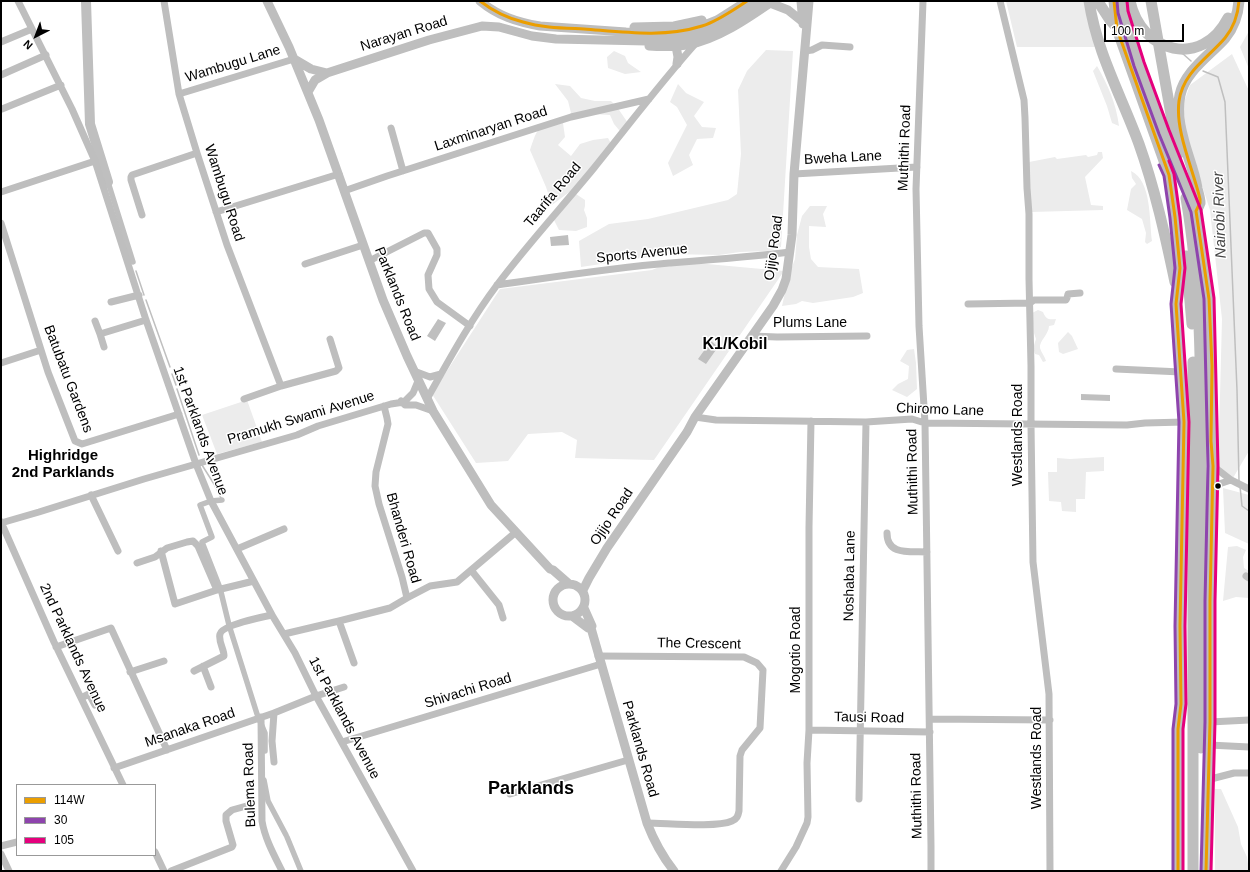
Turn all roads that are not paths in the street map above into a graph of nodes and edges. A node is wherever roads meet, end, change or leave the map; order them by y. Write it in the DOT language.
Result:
graph roads {
  1 [pos="18,1"];
  2 [pos="164,1"];
  3 [pos="262,1"];
  4 [pos="267,1"];
  5 [pos="274,1"];
  6 [pos="480,1"];
  7 [pos="737,1"];
  8 [pos="747,1"];
  9 [pos="759,1"];
  10 [pos="801,1"];
  11 [pos="809,1"];
  12 [pos="923,1"];
  13 [pos="1000,1"];
  14 [pos="1114,1"];
  15 [pos="1122,1"];
  16 [pos="1130,1"];
  17 [pos="1144,1"];
  18 [pos="1151,1"];
  19 [pos="1232,1"];
  20 [pos="1239,1"];
  21 [pos="771,2"];
  22 [pos="1094,2"];
  23 [pos="277,21"];
  24 [pos="804,26"];
  25 [pos="32,29"];
  26 [pos="1117,29"];
  27 [pos="626,32"];
  28 [pos="659,37"];
  29 [pos="616,40"];
  30 [pos="1,42"];
  31 [pos="698,42"];
  32 [pos="676,46"];
  33 [pos="850,47"];
  34 [pos="805,51"];
  35 [pos="46,55"];
  36 [pos="294,59"];
  37 [pos="677,64"];
  38 [pos="326,72"];
  39 [pos="1,75"];
  40 [pos="61,85"];
  41 [pos="308,92"];
  42 [pos="179,94"];
  43 [pos="649,99"];
  44 [pos="2,109"];
  45 [pos="391,128"];
  46 [pos="197,153"];
  47 [pos="95,162"];
  48 [pos="917,167"];
  49 [pos="403,171"];
  50 [pos="338,174"];
  51 [pos="794,174"];
  52 [pos="344,191"];
  53 [pos="1,192"];
  54 [pos="1196,211"];
  55 [pos="216,212"];
  56 [pos="142,216"];
  57 [pos="1,223"];
  58 [pos="1200,234"];
  59 [pos="363,245"];
  60 [pos="790,252"];
  61 [pos="369,261"];
  62 [pos="305,264"];
  63 [pos="497,286"];
  64 [pos="1080,293"];
  65 [pos="139,295"];
  66 [pos="111,302"];
  67 [pos="1030,303"];
  68 [pos="968,304"];
  69 [pos="146,320"];
  70 [pos="95,321"];
  71 [pos="470,326"];
  72 [pos="100,334"];
  73 [pos="752,336"];
  74 [pos="867,336"];
  75 [pos="330,339"];
  76 [pos="104,347"];
  77 [pos="40,350"];
  78 [pos="1181,359"];
  79 [pos="1,362"];
  80 [pos="1116,369"];
  81 [pos="414,371"];
  82 [pos="1181,372"];
  83 [pos="441,374"];
  84 [pos="418,380"];
  85 [pos="281,386"];
  86 [pos="427,398"];
  87 [pos="244,399"];
  88 [pos="401,401"];
  89 [pos="384,406"];
  90 [pos="433,411"];
  91 [pos="180,414"];
  92 [pos="696,417"];
  93 [pos="811,421"];
  94 [pos="866,422"];
  95 [pos="1184,422"];
  96 [pos="925,423"];
  97 [pos="1031,425"];
  98 [pos="196,464"];
  99 [pos="1213,466"];
  100 [pos="1192,474"];
  101 [pos="1232,481"];
  102 [pos="1213,486"];
  103 [pos="1246,488"];
  104 [pos="91,495"];
  105 [pos="1,523"];
  106 [pos="284,529"];
  107 [pos="516,532"];
  108 [pos="887,533"];
  109 [pos="237,549"];
  110 [pos="118,551"];
  111 [pos="161,551"];
  112 [pos="927,552"];
  113 [pos="137,563"];
  114 [pos="550,569"];
  115 [pos="471,570"];
  116 [pos="589,578"];
  117 [pos="254,581"];
  118 [pos="572,584"];
  119 [pos="217,590"];
  120 [pos="583,590"];
  121 [pos="555,593"];
  122 [pos="406,598"];
  123 [pos="584,608"];
  124 [pos="272,615"];
  125 [pos="572,616"];
  126 [pos="503,618"];
  127 [pos="339,622"];
  128 [pos="590,628"];
  129 [pos="284,634"];
  130 [pos="56,647"];
  131 [pos="600,660"];
  132 [pos="164,662"];
  133 [pos="354,663"];
  134 [pos="203,666"];
  135 [pos="194,671"];
  136 [pos="130,672"];
  137 [pos="211,687"];
  138 [pos="344,687"];
  139 [pos="316,696"];
  140 [pos="81,698"];
  141 [pos="1181,704"];
  142 [pos="95,705"];
  143 [pos="1209,710"];
  144 [pos="274,713"];
  145 [pos="261,718"];
  146 [pos="930,719"];
  147 [pos="1050,720"];
  148 [pos="1249,720"];
  149 [pos="1210,722"];
  150 [pos="809,730"];
  151 [pos="861,731"];
  152 [pos="930,732"];
  153 [pos="1178,740"];
  154 [pos="1192,740"];
  155 [pos="1209,741"];
  156 [pos="342,742"];
  157 [pos="1249,747"];
  158 [pos="167,750"];
  159 [pos="628,760"];
  160 [pos="274,762"];
  161 [pos="114,768"];
  162 [pos="1249,773"];
  163 [pos="1207,780"];
  164 [pos="122,784"];
  165 [pos="510,794"];
  166 [pos="859,799"];
  167 [pos="250,805"];
  168 [pos="647,823"];
  169 [pos="16,842"];
  170 [pos="1,846"];
  171 [pos="1,854"];
  172 [pos="156,854"];
  173 [pos="9,871"];
  174 [pos="164,871"];
  175 [pos="171,871"];
  176 [pos="282,871"];
  177 [pos="413,871"];
  178 [pos="674,871"];
  179 [pos="781,871"];
  180 [pos="931,871"];
  181 [pos="1050,871"];
  182 [pos="1178,871"];
  183 [pos="1182,871"];
  184 [pos="1193,871"];
  185 [pos="1201,871"];
  186 [pos="1206,871"];
  1 -- 25 [label="street, 1st Parklands Avenue"];
  2 -- 42 [label="street, Wambugu Road"];
  3 -- 23 [label="main road"];
  4 -- 23 [label="main road, Parklands Road"];
  5 -- 23 [label="main road"];
  6 -- 27 [label="main road"];
  7 -- 27 [label="main road"];
  8 -- 28 [label="main road"];
  9 -- 28 [label="main road"];
  10 -- 24 [label="main road"];
  11 -- 24 [label="main road"];
  12 -- 48 [label="street, Muthithi Road"];
  13 -- 67 [label="street, Westlands Road"];
  14 -- 26 [label="highway"];
  15 -- 54 [label="highway"];
  16 -- 19 [label="highway"];
  17 -- 100 [label="highway"];
  18 -- 185 [label="highway"];
  20 -- 54 [label="highway"];
  21 -- 24 [label="main road"];
  21 -- 31 [label="main road"];
  22 -- 26 [label="highway"];
  22 -- 100 [label="highway"];
  23 -- 36 [label="main road, Parklands Road"];
  24 -- 34 [label="main road, Ojijo Road"];
  25 -- 30 [label="street"];
  25 -- 35 [label="street, 1st Parklands Avenue"];
  26 -- 78 [label="highway"];
  27 -- 28 [label="main road"];
  28 -- 29 [label="main road"];
  29 -- 32 [label="main road"];
  29 -- 38 [label="main road, Narayan Road"];
  31 -- 32 [label="main road"];
  31 -- 37 [label="street, Taarifa Road"];
  32 -- 37 [label="main road"];
  33 -- 34 [label="street"];
  34 -- 51 [label="main road, Ojijo Road"];
  35 -- 39 [label="street"];
  35 -- 40 [label="street, 1st Parklands Avenue"];
  36 -- 38 [label="main road"];
  36 -- 41 [label="main road, Parklands Road"];
  36 -- 42 [label="street, Wambugu Lane"];
  37 -- 43 [label="street, Taarifa Road"];
  38 -- 41 [label="main road"];
  40 -- 44 [label="street"];
  40 -- 47 [label="street, 1st Parklands Avenue"];
  41 -- 50 [label="main road, Parklands Road"];
  42 -- 46 [label="street, Wambugu Road"];
  43 -- 49 [label="street, Laxminaryan Road"];
  43 -- 63 [label="street, Taarifa Road"];
  45 -- 49 [label="street"];
  46 -- 55 [label="street, Wambugu Road"];
  46 -- 56 [label="street"];
  47 -- 53 [label="street"];
  47 -- 65 [label="street, 1st Parklands Avenue"];
  48 -- 51 [label="street, Bweha Lane"];
  48 -- 96 [label="street, Muthithi Road"];
  49 -- 52 [label="street, Laxminaryan Road"];
  50 -- 52 [label="main road, Parklands Road"];
  50 -- 55 [label="street"];
  51 -- 60 [label="main road, Ojijo Road"];
  52 -- 59 [label="main road, Parklands Road"];
  54 -- 58 [label="highway"];
  55 -- 85 [label="street, Wambugu Road"];
  57 -- 77 [label="street, Batubatu Gardens"];
  58 -- 78 [label="highway"];
  58 -- 99 [label="highway"];
  59 -- 61 [label="main road, Parklands Road"];
  59 -- 62 [label="street"];
  60 -- 63 [label="street, Sports Avenue"];
  60 -- 73 [label="main road, Ojijo Road"];
  61 -- 71 [label="street"];
  61 -- 81 [label="main road, Parklands Road"];
  63 -- 71 [label="street, Taarifa Road"];
  64 -- 67 [label="street"];
  65 -- 66 [label="street"];
  65 -- 69 [label="street, 1st Parklands Avenue"];
  67 -- 68 [label="street"];
  67 -- 97 [label="street, Westlands Road"];
  69 -- 72 [label="street"];
  69 -- 91 [label="street, 1st Parklands Avenue"];
  70 -- 72 [label="street"];
  71 -- 83 [label="street, Taarifa Road"];
  72 -- 76 [label="street"];
  73 -- 74 [label="street, Plums Lane"];
  73 -- 92 [label="main road, Ojijo Road"];
  75 -- 85 [label="street"];
  77 -- 79 [label="street"];
  77 -- 91 [label="street, Batubatu Gardens"];
  78 -- 82 [label="highway"];
  80 -- 82 [label="street"];
  81 -- 83 [label="street"];
  81 -- 84 [label="main road, Parklands Road"];
  82 -- 95 [label="highway"];
  83 -- 86 [label="street, Taarifa Road"];
  84 -- 86 [label="main road, Parklands Road"];
  84 -- 88 [label="street, Pramukh Swami Avenue"];
  85 -- 87 [label="street"];
  86 -- 90 [label="main road, Parklands Road"];
  88 -- 89 [label="street, Pramukh Swami Avenue"];
  88 -- 90 [label="street, Pramukh Swami Avenue"];
  89 -- 98 [label="street, Pramukh Swami Avenue"];
  89 -- 122 [label="street, Bhanderi Road"];
  90 -- 107 [label="main road, Parklands Road"];
  91 -- 98 [label="street, 1st Parklands Avenue"];
  92 -- 93 [label="street, Chiromo Lane"];
  92 -- 116 [label="main road, Ojijo Road"];
  93 -- 94 [label="street, Chiromo Lane"];
  93 -- 150 [label="street, Mogotio Road"];
  94 -- 96 [label="street, Chiromo Lane"];
  94 -- 151 [label="street, Noshaba Lane"];
  95 -- 97 [label="street, Chiromo Lane"];
  95 -- 141 [label="highway"];
  96 -- 97 [label="street, Chiromo Lane"];
  96 -- 112 [label="street, Muthithi Road"];
  97 -- 147 [label="street, Westlands Road"];
  98 -- 104 [label="street, Pramukh Swami Avenue"];
  98 -- 109 [label="street, 1st Parklands Avenue"];
  99 -- 101 [label="street"];
  99 -- 102 [label="highway"];
  100 -- 154 [label="highway"];
  101 -- 102 [label="street"];
  101 -- 103 [label="street"];
  102 -- 143 [label="highway"];
  104 -- 105 [label="street, Pramukh Swami Avenue"];
  104 -- 110 [label="street"];
  105 -- 130 [label="street, 2nd Parklands Avenue"];
  106 -- 109 [label="street"];
  107 -- 114 [label="main road, Parklands Road"];
  107 -- 115 [label="street"];
  108 -- 112 [label="street"];
  109 -- 117 [label="street, 1st Parklands Avenue"];
  111 -- 113 [label="street"];
  111 -- 119 [label="street"];
  111 -- 119 [label="street"];
  112 -- 146 [label="street, Muthithi Road"];
  114 -- 118 [label="main road, Parklands Road"];
  114 -- 121 [label="main road, Parklands Road"];
  115 -- 122 [label="street"];
  115 -- 126 [label="street"];
  116 -- 118 [label="main road"];
  116 -- 120 [label="main road, Ojijo Road"];
  117 -- 119 [label="street"];
  117 -- 124 [label="street, 1st Parklands Avenue"];
  118 -- 120 [label="main road"];
  118 -- 121 [label="main road"];
  120 -- 123 [label="main road"];
  121 -- 125 [label="main road"];
  122 -- 127 [label="street, Bhanderi Road"];
  123 -- 125 [label="main road"];
  123 -- 128 [label="main road, Parklands Road"];
  124 -- 129 [label="street, 1st Parklands Avenue"];
  124 -- 134 [label="street"];
  125 -- 128 [label="main road"];
  127 -- 129 [label="street, Bhanderi Road"];
  127 -- 133 [label="street"];
  128 -- 131 [label="main road, Parklands Road"];
  129 -- 139 [label="street, 1st Parklands Avenue"];
  130 -- 136 [label="street"];
  130 -- 140 [label="street, 2nd Parklands Avenue"];
  131 -- 156 [label="street, Shivachi Road"];
  131 -- 159 [label="main road, Parklands Road"];
  131 -- 168 [label="street, The Crescent"];
  132 -- 136 [label="street"];
  134 -- 135 [label="street"];
  134 -- 137 [label="street"];
  136 -- 158 [label="street"];
  138 -- 139 [label="street, Msanaka Road"];
  139 -- 144 [label="street, Msanaka Road"];
  139 -- 156 [label="street, 1st Parklands Avenue"];
  140 -- 142 [label="street"];
  140 -- 161 [label="street, 2nd Parklands Avenue"];
  141 -- 143 [label="highway"];
  141 -- 153 [label="highway"];
  143 -- 149 [label="highway"];
  144 -- 145 [label="street, Msanaka Road"];
  144 -- 160 [label="street"];
  145 -- 158 [label="street, Msanaka Road"];
  145 -- 176 [label="street, Bulema Road"];
  146 -- 147 [label="street"];
  146 -- 152 [label="street, Muthithi Road"];
  147 -- 181 [label="street, Westlands Road"];
  148 -- 149 [label="street"];
  149 -- 155 [label="highway"];
  150 -- 151 [label="street, Tausi Road"];
  150 -- 179 [label="street, Mogotio Road"];
  151 -- 152 [label="street, Tausi Road"];
  151 -- 166 [label="street, Noshaba Lane"];
  152 -- 180 [label="street, Muthithi Road"];
  153 -- 155 [label="highway"];
  153 -- 182 [label="highway"];
  154 -- 183 [label="highway"];
  154 -- 184 [label="highway"];
  155 -- 157 [label="street"];
  155 -- 163 [label="highway"];
  156 -- 177 [label="street, 1st Parklands Avenue"];
  158 -- 161 [label="street, Msanaka Road"];
  159 -- 165 [label="street"];
  159 -- 168 [label="main road, Parklands Road"];
  161 -- 164 [label="street, 2nd Parklands Avenue"];
  162 -- 163 [label="street"];
  163 -- 186 [label="highway"];
  167 -- 175 [label="street"];
  168 -- 178 [label="main road, Parklands Road"];
  169 -- 170 [label="street"];
  171 -- 173 [label="street"];
  172 -- 174 [label="street"];
}
